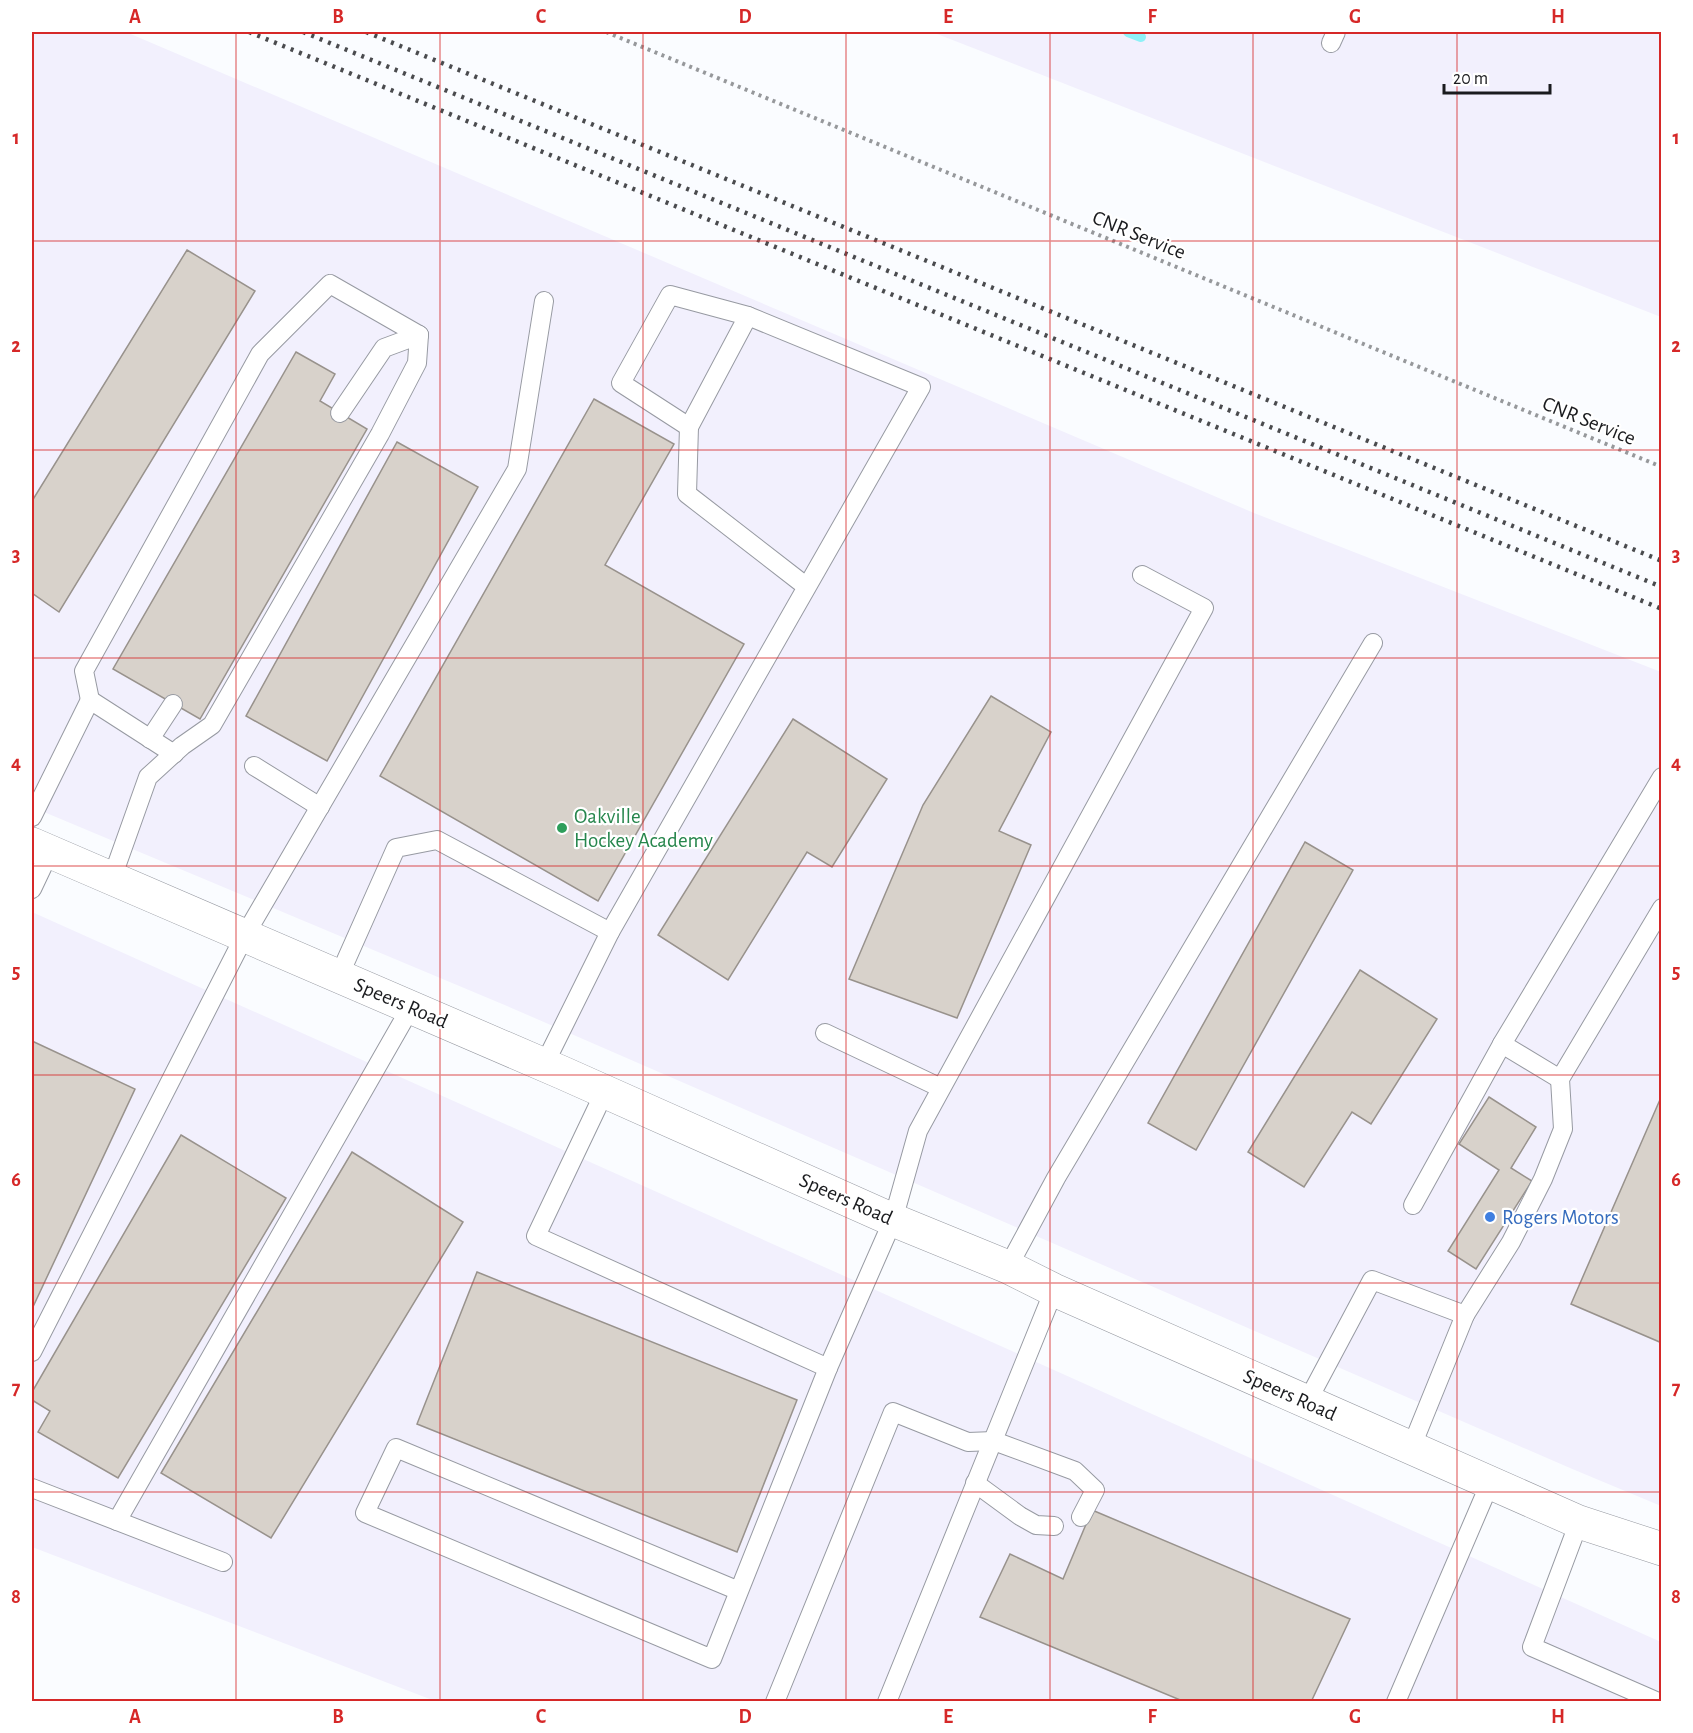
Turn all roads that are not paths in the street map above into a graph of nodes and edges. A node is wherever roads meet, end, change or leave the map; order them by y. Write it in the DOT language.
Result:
graph roads {
  1 [pos="544,301"];
  2 [pos="748,316"];
  3 [pos="419,335"];
  4 [pos="340,413"];
  5 [pos="689,427"];
  6 [pos="1142,575"];
  7 [pos="807,586"];
  8 [pos="1373,643"];
  9 [pos="90,700"];
  10 [pos="173,704"];
  11 [pos="150,739"];
  12 [pos="174,754"];
  13 [pos="254,766"];
  14 [pos="1662,777"];
  15 [pos="320,807"];
  16 [pos="32,817"];
  17 [pos="41,848"];
  18 [pos="112,878"];
  19 [pos="32,889"];
  20 [pos="1662,908"];
  21 [pos="610,932"];
  22 [pos="245,935"];
  23 [pos="339,976"];
  24 [pos="411,1008"];
  25 [pos="825,1033"];
  26 [pos="1502,1044"];
  27 [pos="544,1065"];
  28 [pos="1560,1079"];
  29 [pos="941,1088"];
  30 [pos="605,1091"];
  31 [pos="1413,1205"];
  32 [pos="893,1220"];
  33 [pos="1008,1267"];
  34 [pos="1054,1290"];
  35 [pos="1465,1315"];
  36 [pos="32,1352"];
  37 [pos="828,1368"];
  38 [pos="1307,1402"];
  39 [pos="994,1441"];
  40 [pos="1411,1448"];
  41 [pos="975,1483"];
  42 [pos="1490,1483"];
  43 [pos="32,1488"];
  44 [pos="1081,1517"];
  45 [pos="117,1521"];
  46 [pos="1579,1522"];
  47 [pos="1054,1526"];
  48 [pos="1662,1549"];
  49 [pos="223,1562"];
  50 [pos="739,1591"];
  51 [pos="775,1701"];
  52 [pos="887,1701"];
  53 [pos="1396,1701"];
  54 [pos="1658,1701"];
  1 -- 15 [label="lane"];
  2 -- 5 [label="lane"];
  2 -- 5 [label="lane"];
  2 -- 7 [label="lane"];
  3 -- 4 [label="lane"];
  3 -- 9 [label="lane"];
  3 -- 12 [label="lane"];
  5 -- 7 [label="lane"];
  6 -- 29 [label="lane"];
  7 -- 21 [label="lane"];
  8 -- 33 [label="lane"];
  9 -- 11 [label="lane"];
  9 -- 16 [label="lane"];
  10 -- 11 [label="lane"];
  11 -- 12 [label="lane"];
  12 -- 18 [label="lane"];
  13 -- 15 [label="lane"];
  14 -- 26 [label="lane"];
  15 -- 22 [label="lane"];
  17 -- 18 [label="main road, Speers Road"];
  17 -- 19 [label="lane"];
  18 -- 22 [label="main road, Speers Road"];
  20 -- 28 [label="lane"];
  21 -- 23 [label="lane"];
  21 -- 27 [label="lane"];
  22 -- 23 [label="main road, Speers Road"];
  22 -- 36 [label="lane"];
  23 -- 24 [label="main road, Speers Road"];
  24 -- 27 [label="main road, Speers Road"];
  24 -- 45 [label="lane"];
  25 -- 29 [label="lane"];
  26 -- 28 [label="lane"];
  26 -- 31 [label="lane"];
  27 -- 30 [label="main road, Speers Road"];
  28 -- 35 [label="lane"];
  29 -- 32 [label="lane"];
  30 -- 32 [label="main road, Speers Road"];
  30 -- 37 [label="lane"];
  32 -- 33 [label="main road, Speers Road"];
  32 -- 37 [label="lane"];
  33 -- 34 [label="main road, Speers Road"];
  34 -- 38 [label="main road, Speers Road"];
  34 -- 39 [label="lane"];
  35 -- 38 [label="lane"];
  35 -- 40 [label="lane"];
  37 -- 50 [label="lane"];
  38 -- 40 [label="main road, Speers Road"];
  39 -- 41 [label="lane"];
  39 -- 44 [label="lane"];
  39 -- 51 [label="lane"];
  40 -- 42 [label="main road, Speers Road"];
  41 -- 47 [label="lane"];
  41 -- 52 [label="lane"];
  42 -- 46 [label="main road, Speers Road"];
  42 -- 53 [label="lane"];
  43 -- 45 [label="lane"];
  45 -- 49 [label="lane"];
  46 -- 48 [label="main road, Speers Road"];
  46 -- 54 [label="lane"];
  50 -- 50 [label="lane"];
}
